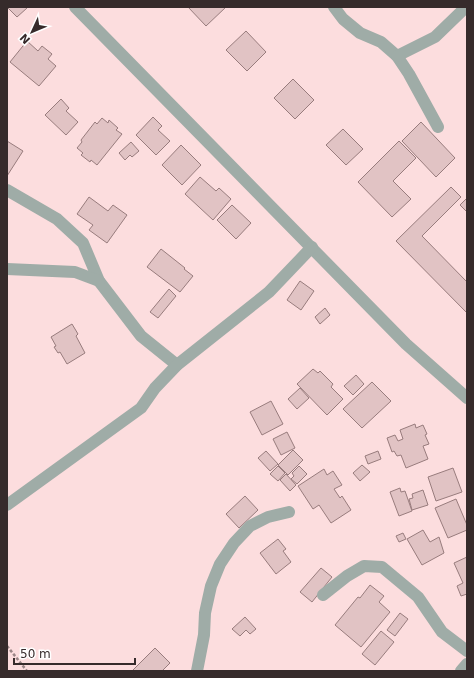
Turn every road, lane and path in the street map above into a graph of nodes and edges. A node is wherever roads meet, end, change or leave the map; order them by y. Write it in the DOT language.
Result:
graph roads {
  1 [pos="75,7"];
  2 [pos="334,7"];
  3 [pos="466,7"];
  4 [pos="397,56"];
  5 [pos="438,127"];
  6 [pos="7,190"];
  7 [pos="312,247"];
  8 [pos="7,269"];
  9 [pos="99,281"];
  10 [pos="177,365"];
  11 [pos="467,398"];
  12 [pos="7,505"];
  13 [pos="289,512"];
  14 [pos="323,595"];
  15 [pos="7,646"];
  16 [pos="467,651"];
  17 [pos="467,664"];
  18 [pos="26,671"];
  19 [pos="197,671"];
  20 [pos="461,671"];
  1 -- 7 [label="street"];
  2 -- 4 [label="street"];
  3 -- 4 [label="street"];
  4 -- 5 [label="street"];
  6 -- 9 [label="street"];
  7 -- 10 [label="street"];
  7 -- 11 [label="street"];
  8 -- 9 [label="street"];
  9 -- 10 [label="street"];
  10 -- 12 [label="street"];
  13 -- 19 [label="street"];
  14 -- 16 [label="street"];
  15 -- 18 [label="path"];
  17 -- 20 [label="street"];
}
